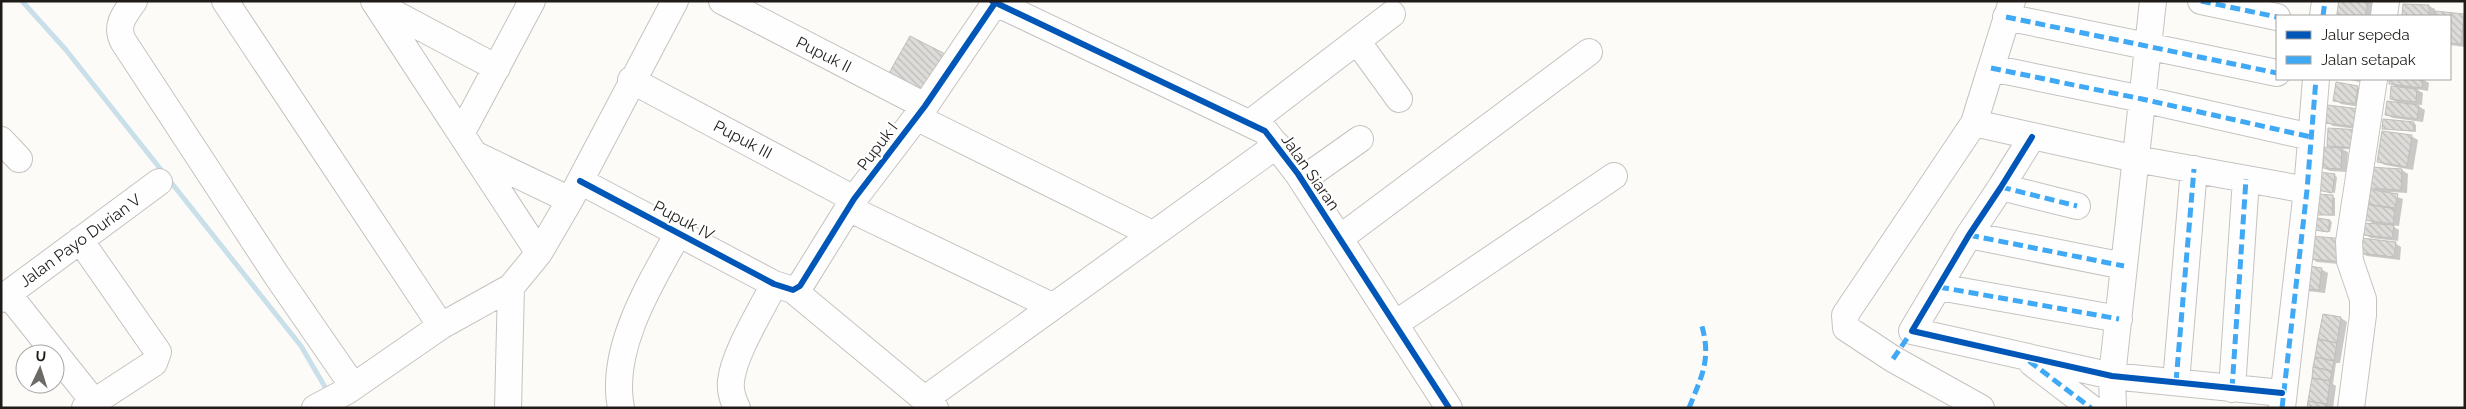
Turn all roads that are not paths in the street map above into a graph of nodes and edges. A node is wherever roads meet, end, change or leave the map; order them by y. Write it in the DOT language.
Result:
graph roads {
  1 [pos="134,1"];
  2 [pos="225,1"];
  3 [pos="532,1"];
  4 [pos="675,1"];
  5 [pos="722,1"];
  6 [pos="2153,1"];
  7 [pos="2201,1"];
  8 [pos="2325,1"];
  9 [pos="2386,1"];
  10 [pos="994,2"];
  11 [pos="385,7"];
  12 [pos="2009,9"];
  13 [pos="1392,14"];
  14 [pos="2323,15"];
  15 [pos="2384,15"];
  16 [pos="2276,17"];
  17 [pos="1357,41"];
  18 [pos="2148,46"];
  19 [pos="1589,52"];
  20 [pos="497,68"];
  21 [pos="1991,68"];
  22 [pos="2276,73"];
  23 [pos="631,80"];
  24 [pos="2313,80"];
  25 [pos="2374,80"];
  26 [pos="1399,99"];
  27 [pos="2142,99"];
  28 [pos="921,111"];
  29 [pos="1250,123"];
  30 [pos="1974,123"];
  31 [pos="2032,136"];
  32 [pos="2311,137"];
  33 [pos="1360,139"];
  34 [pos="1,140"];
  35 [pos="467,144"];
  36 [pos="1277,145"];
  37 [pos="19,159"];
  38 [pos="2136,159"];
  39 [pos="2194,169"];
  40 [pos="1614,176"];
  41 [pos="2246,179"];
  42 [pos="1302,180"];
  43 [pos="159,182"];
  44 [pos="2002,187"];
  45 [pos="575,190"];
  46 [pos="2307,190"];
  47 [pos="851,204"];
  48 [pos="2077,206"];
  49 [pos="679,232"];
  50 [pos="1152,234"];
  51 [pos="1969,235"];
  52 [pos="1340,238"];
  53 [pos="80,240"];
  54 [pos="538,253"];
  55 [pos="2124,266"];
  56 [pos="511,287"];
  57 [pos="783,287"];
  58 [pos="1939,287"];
  59 [pos="4,296"];
  60 [pos="1052,306"];
  61 [pos="2119,319"];
  62 [pos="1396,324"];
  63 [pos="441,326"];
  64 [pos="1912,331"];
  65 [pos="2025,358"];
  66 [pos="1893,359"];
  67 [pos="2112,376"];
  68 [pos="2176,382"];
  69 [pos="350,389"];
  70 [pos="2232,389"];
  71 [pos="2282,400"];
  72 [pos="930,403"];
  73 [pos="90,405"];
  74 [pos="318,407"];
  75 [pos="508,408"];
  76 [pos="621,408"];
  77 [pos="737,408"];
  78 [pos="1449,408"];
  79 [pos="1981,408"];
  80 [pos="2091,408"];
  81 [pos="2113,408"];
  82 [pos="2351,408"];
  1 -- 69 [label="street"];
  2 -- 63 [label="street"];
  3 -- 20 [label="street"];
  4 -- 23 [label="street"];
  5 -- 28 [label="street, Pupuk II"];
  6 -- 18 [label="street"];
  7 -- 16 [label="street"];
  8 -- 14 [label="street"];
  9 -- 15 [label="street"];
  10 -- 28 [label="street, Pupuk I"];
  10 -- 29 [label="street, Jalan Siaran"];
  11 -- 20 [label="street"];
  11 -- 35 [label="street"];
  12 -- 18 [label="street"];
  12 -- 21 [label="street"];
  13 -- 17 [label="street"];
  17 -- 26 [label="street"];
  17 -- 29 [label="street"];
  18 -- 22 [label="street"];
  18 -- 27 [label="street"];
  19 -- 52 [label="street"];
  20 -- 35 [label="street"];
  21 -- 27 [label="street"];
  21 -- 30 [label="street"];
  23 -- 45 [label="street"];
  23 -- 47 [label="street, Pupuk III"];
  24 -- 32 [label="street"];
  25 -- 82 [label="street"];
  27 -- 32 [label="street"];
  27 -- 38 [label="street"];
  28 -- 47 [label="street, Pupuk I"];
  28 -- 50 [label="street, Pupuk II"];
  29 -- 36 [label="street, Jalan Siaran"];
  30 -- 31 [label="street"];
  30 -- 66 [label="street"];
  31 -- 38 [label="street"];
  31 -- 44 [label="street"];
  32 -- 46 [label="street"];
  33 -- 42 [label="street"];
  34 -- 37 [label="street"];
  35 -- 45 [label="street, Pupuk IV"];
  35 -- 54 [label="street"];
  36 -- 42 [label="street, Jalan Siaran"];
  36 -- 50 [label="street"];
  38 -- 39 [label="street"];
  38 -- 55 [label="street"];
  39 -- 41 [label="street"];
  39 -- 68 [label="street"];
  40 -- 62 [label="street"];
  41 -- 46 [label="street"];
  41 -- 70 [label="street"];
  42 -- 52 [label="street, Jalan Siaran"];
  43 -- 53 [label="street, Jalan Payo Durian V"];
  44 -- 48 [label="street"];
  44 -- 51 [label="street"];
  45 -- 49 [label="street, Pupuk IV"];
  45 -- 54 [label="street"];
  46 -- 71 [label="street"];
  47 -- 57 [label="street, Pupuk I"];
  47 -- 60 [label="street, Pupuk III"];
  49 -- 57 [label="street, Pupuk IV"];
  49 -- 76 [label="street"];
  50 -- 60 [label="street"];
  51 -- 55 [label="street"];
  51 -- 58 [label="street"];
  52 -- 62 [label="street, Jalan Siaran"];
  53 -- 59 [label="street, Jalan Payo Durian V"];
  53 -- 73 [label="street"];
  54 -- 56 [label="street"];
  55 -- 61 [label="street"];
  56 -- 63 [label="street"];
  56 -- 75 [label="street"];
  57 -- 72 [label="street, Pupuk IV"];
  57 -- 77 [label="street, Pupuk I"];
  58 -- 61 [label="street"];
  58 -- 64 [label="street"];
  59 -- 73 [label="street"];
  60 -- 72 [label="street"];
  61 -- 67 [label="street"];
  62 -- 78 [label="street, Jalan Siaran"];
  63 -- 69 [label="street"];
  64 -- 65 [label="street"];
  64 -- 66 [label="street"];
  65 -- 67 [label="street"];
  65 -- 80 [label="street"];
  66 -- 79 [label="street"];
  67 -- 68 [label="street"];
  67 -- 81 [label="street"];
  68 -- 70 [label="street"];
  69 -- 74 [label="street"];
  70 -- 71 [label="street"];
}
